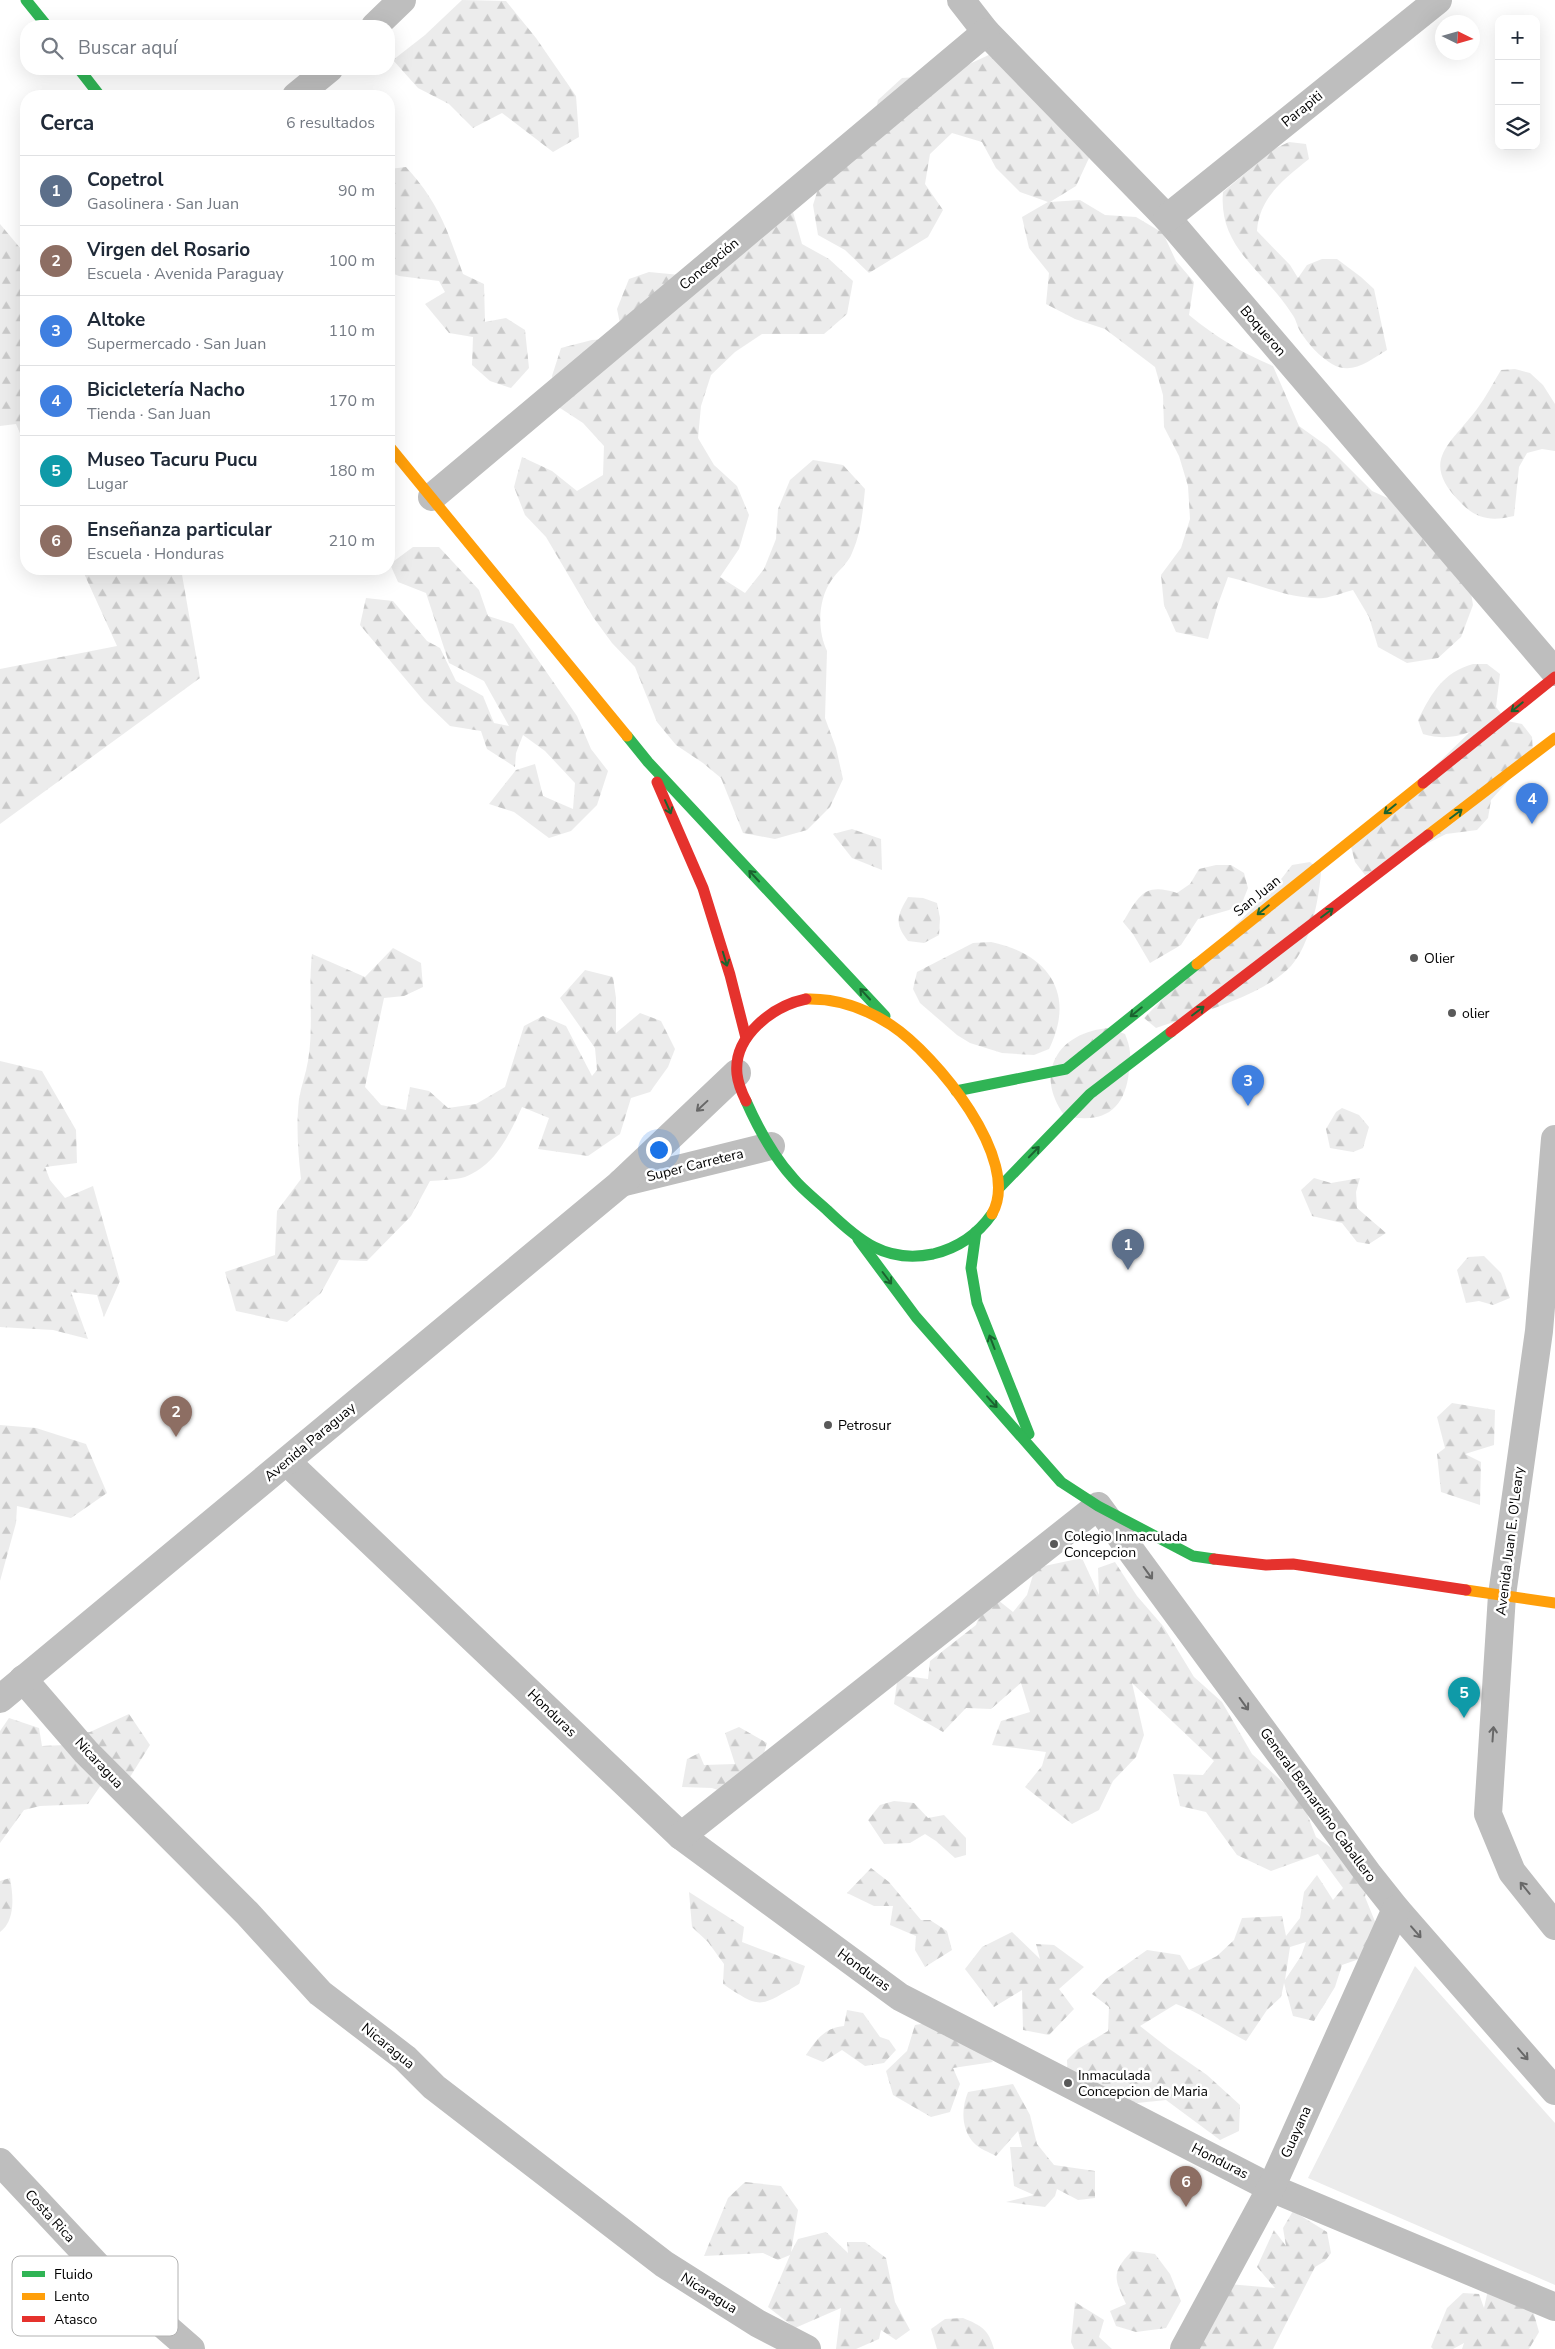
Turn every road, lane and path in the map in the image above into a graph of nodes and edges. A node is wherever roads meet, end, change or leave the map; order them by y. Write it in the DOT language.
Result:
graph roads {
  1 [pos="26,0"];
  2 [pos="402,0"];
  3 [pos="961,0"];
  4 [pos="1438,0"];
  5 [pos="41,20"];
  6 [pos="380,20"];
  7 [pos="986,32"];
  8 [pos="84,75"];
  9 [pos="322,75"];
  10 [pos="95,90"];
  11 [pos="303,90"];
  12 [pos="1167,218"];
  13 [pos="395,453"];
  14 [pos="432,497"];
  15 [pos="1555,672"];
  16 [pos="1555,677"];
  17 [pos="1555,738"];
  18 [pos="648,762"];
  19 [pos="898,1030"];
  20 [pos="746,1038"];
  21 [pos="737,1073"];
  22 [pos="956,1091"];
  23 [pos="1555,1139"];
  24 [pos="771,1146"];
  25 [pos="620,1184"];
  26 [pos="1000,1187"];
  27 [pos="976,1232"];
  28 [pos="858,1239"];
  29 [pos="1036,1452"];
  30 [pos="287,1462"];
  31 [pos="1098,1506"];
  32 [pos="1502,1594"];
  33 [pos="1555,1603"];
  34 [pos="24,1679"];
  35 [pos="0,1699"];
  36 [pos="681,1836"];
  37 [pos="1396,1909"];
  38 [pos="1555,1926"];
  39 [pos="1555,2091"];
  40 [pos="0,2162"];
  41 [pos="1271,2188"];
  42 [pos="87,2256"];
  43 [pos="1555,2307"];
  44 [pos="176,2336"];
  45 [pos="191,2349"];
  46 [pos="807,2349"];
  47 [pos="1184,2349"];
  1 -- 5 [label="main road"];
  2 -- 6 [label="street"];
  3 -- 7 [label="street, Boqueron"];
  4 -- 12 [label="street, Parapiti"];
  7 -- 12 [label="street, Boqueron"];
  7 -- 14 [label="street, Concepción"];
  8 -- 10 [label="main road"];
  9 -- 11 [label="street"];
  12 -- 15 [label="street, Boqueron"];
  13 -- 14 [label="main road"];
  14 -- 18 [label="main road"];
  16 -- 22 [label="main road, San Juan, one-way"];
  26 -- 17 [label="main road, one-way"];
  19 -- 18 [label="main road, one-way"];
  18 -- 20 [label="main road, one-way"];
  19 -- 20 [label="main road"];
  19 -- 22 [label="main road"];
  20 -- 21 [label="main road"];
  21 -- 24 [label="main road"];
  21 -- 25 [label="street, Avenida Paraguay, one-way"];
  22 -- 26 [label="main road"];
  23 -- 32 [label="street, Avenida Juan E. O'Leary"];
  24 -- 25 [label="street, Super Carretera"];
  24 -- 28 [label="main road"];
  25 -- 30 [label="street, Avenida Paraguay"];
  26 -- 27 [label="main road"];
  27 -- 28 [label="main road"];
  29 -- 27 [label="main road, one-way"];
  28 -- 29 [label="main road, one-way"];
  29 -- 31 [label="main road"];
  30 -- 34 [label="street, Avenida Paraguay"];
  30 -- 36 [label="street, Honduras"];
  31 -- 32 [label="main road"];
  31 -- 36 [label="street"];
  31 -- 37 [label="street, General Bernardino Caballero, one-way"];
  32 -- 33 [label="main road"];
  38 -- 32 [label="street, Avenida Juan E. O'Leary, one-way"];
  34 -- 35 [label="street, Avenida Paraguay"];
  34 -- 46 [label="street, Nicaragua"];
  36 -- 41 [label="street, Honduras"];
  37 -- 39 [label="street, General Bernardino Caballero, one-way"];
  37 -- 41 [label="street, Guayana"];
  40 -- 42 [label="street, Costa Rica"];
  41 -- 43 [label="street, Honduras"];
  41 -- 47 [label="street, Guayana"];
  44 -- 45 [label="street, Costa Rica"];
}
